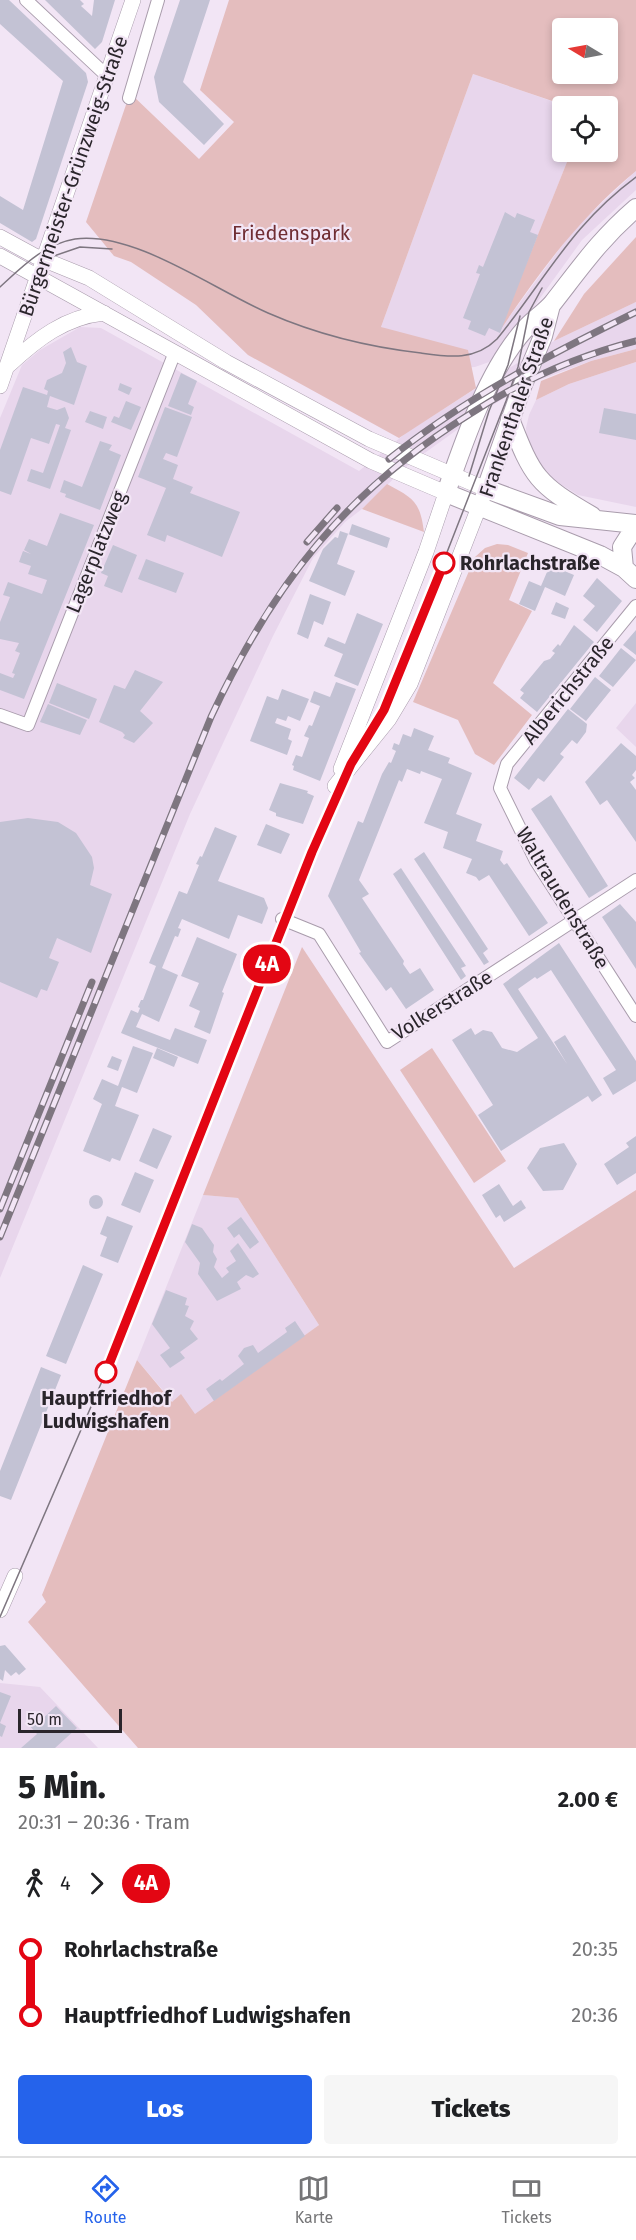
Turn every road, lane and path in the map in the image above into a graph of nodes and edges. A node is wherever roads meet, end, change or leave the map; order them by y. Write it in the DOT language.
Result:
graph roads {
  1 [pos="26,0"];
  2 [pos="133,0"];
  3 [pos="159,0"];
  4 [pos="106,76"];
  5 [pos="129,98"];
  6 [pos="636,207"];
  7 [pos="0,237"];
  8 [pos="0,256"];
  9 [pos="44,260"];
  10 [pos="38,277"];
  11 [pos="551,305"];
  12 [pos="104,313"];
  13 [pos="175,352"];
  14 [pos="6,367"];
  15 [pos="0,386"];
  16 [pos="510,419"];
  17 [pos="452,475"];
  18 [pos="486,489"];
  19 [pos="446,493"];
  20 [pos="480,507"];
  21 [pos="599,519"];
  22 [pos="636,525"];
  23 [pos="630,574"];
  24 [pos="636,606"];
  25 [pos="0,715"];
  26 [pos="502,776"];
  27 [pos="636,880"];
  28 [pos="282,919"];
  29 [pos="574,921"];
  30 [pos="636,1016"];
  31 [pos="15,1576"];
  32 [pos="0,1610"];
  1 -- 4 [label="street"];
  2 -- 4 [label="street, Bürgermeister-Grünzweig-Straße"];
  3 -- 5 [label="street, Bürgermeister-Grünzweig-Straße"];
  4 -- 9 [label="street, Bürgermeister-Grünzweig-Straße"];
  6 -- 11 [label="main road"];
  7 -- 9 [label="street"];
  8 -- 10 [label="street"];
  9 -- 10 [label="street, Bürgermeister-Grünzweig-Straße"];
  9 -- 17 [label="street"];
  10 -- 12 [label="street"];
  10 -- 14 [label="street, Bürgermeister-Grünzweig-Straße"];
  11 -- 16 [label="main road, Frankenthaler Straße"];
  11 -- 17 [label="main road, Frankenthaler Straße"];
  12 -- 13 [label="street"];
  12 -- 14 [label="street"];
  13 -- 19 [label="street"];
  13 -- 25 [label="street, Lagerplatzweg"];
  14 -- 15 [label="street, Bürgermeister-Grünzweig-Straße"];
  16 -- 18 [label="main road, Frankenthaler Straße"];
  16 -- 21 [label="main road"];
  17 -- 18 [label="street"];
  17 -- 19 [label="main road, Frankenthaler Straße"];
  18 -- 20 [label="street, Frankenthaler Straße"];
  18 -- 21 [label="main road"];
  19 -- 20 [label="main road"];
  19 -- 20 [label="street, Frankenthaler Straße"];
  20 -- 23 [label="main road"];
  21 -- 22 [label="main road"];
  22 -- 23 [label="main road"];
  24 -- 26 [label="street, Alberichstraße"];
  26 -- 29 [label="street, Waltraudenstraße"];
  27 -- 29 [label="street, Volkerstraße"];
  28 -- 29 [label="street, Volkerstraße"];
  29 -- 30 [label="street, Waltraudenstraße"];
  31 -- 32 [label="street"];
}
